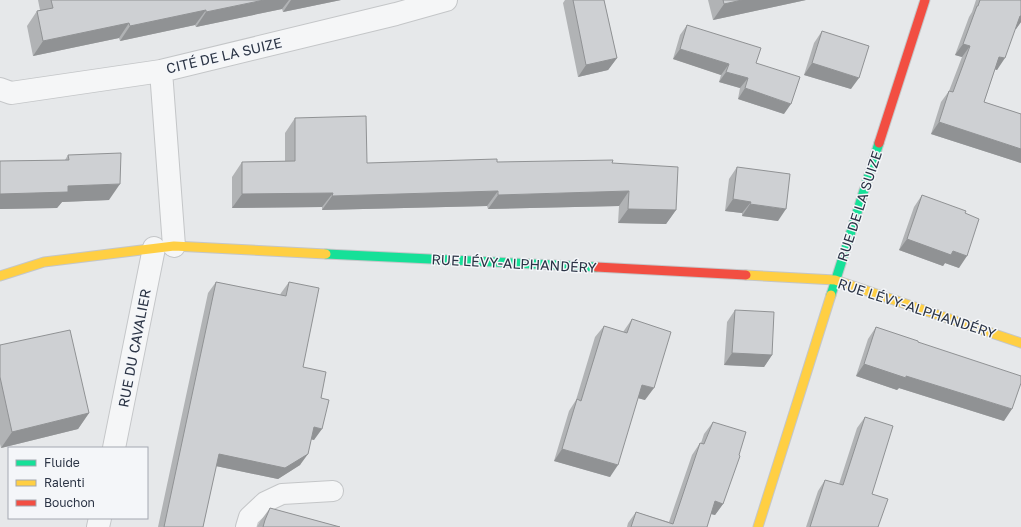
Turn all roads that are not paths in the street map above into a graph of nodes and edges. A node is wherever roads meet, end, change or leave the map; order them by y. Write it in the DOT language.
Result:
graph roads {
  1 [pos="446,0"];
  2 [pos="925,0"];
  3 [pos="161,70"];
  4 [pos="0,89"];
  5 [pos="164,247"];
  6 [pos="0,276"];
  7 [pos="836,280"];
  8 [pos="1021,342"];
  9 [pos="114,447"];
  10 [pos="333,491"];
  11 [pos="246,527"];
  12 [pos="758,527"];
  1 -- 3 [label="street, CITÉ DE LA SUIZE"];
  2 -- 7 [label="street, RUE DE LA SUIZE"];
  3 -- 4 [label="street, CITÉ DE LA SUIZE"];
  3 -- 5 [label="street, RUE DU CAVALIER"];
  5 -- 6 [label="street, RUE LÉVY-ALPHANDÉRY"];
  5 -- 7 [label="street, RUE LÉVY-ALPHANDÉRY"];
  5 -- 9 [label="street, RUE DU CAVALIER"];
  7 -- 8 [label="street, RUE LÉVY-ALPHANDÉRY"];
  7 -- 12 [label="street, RUE DE LA SUIZE"];
  10 -- 11 [label="lane"];
}
